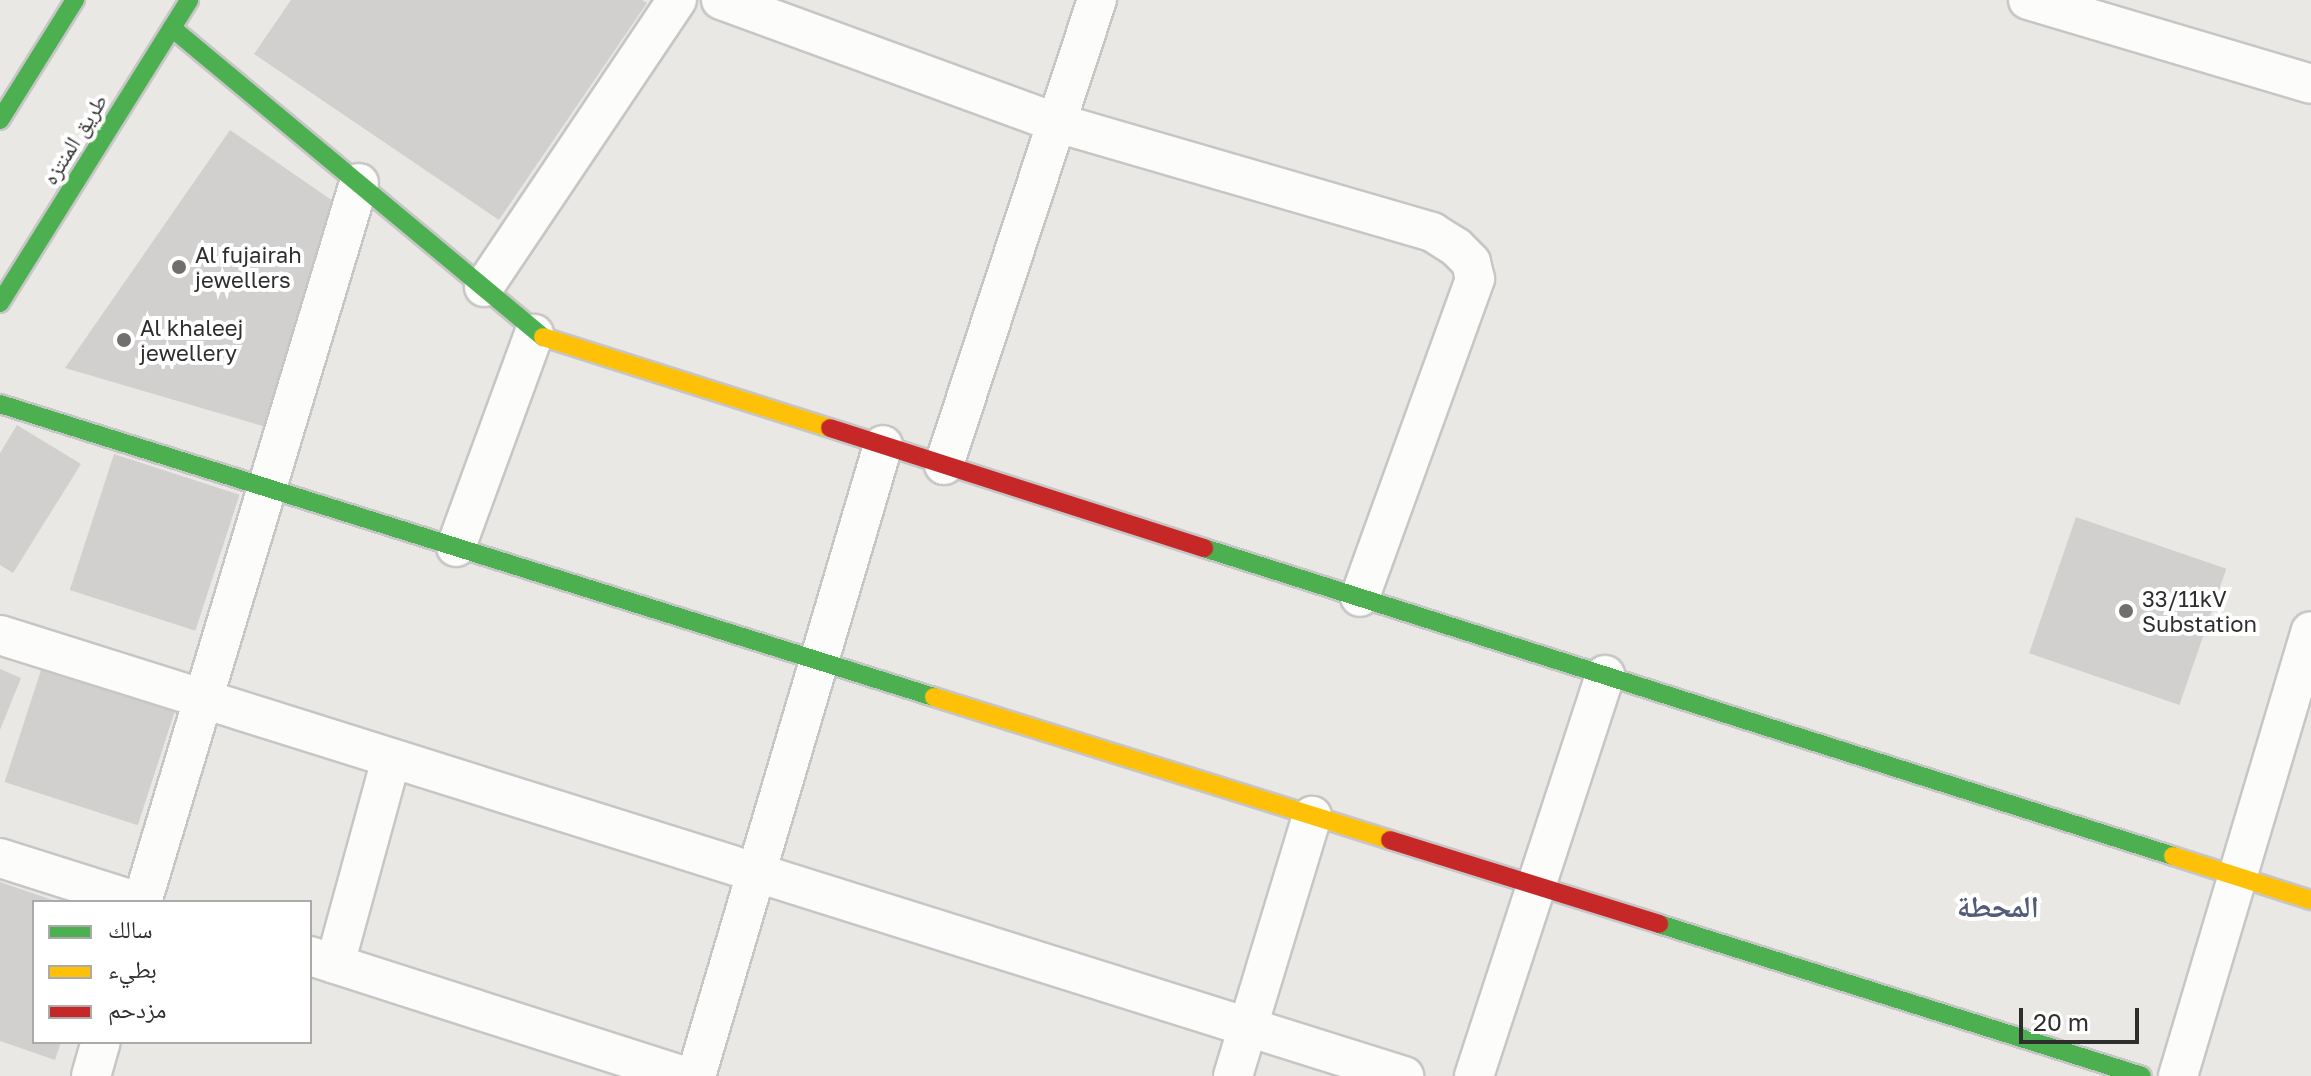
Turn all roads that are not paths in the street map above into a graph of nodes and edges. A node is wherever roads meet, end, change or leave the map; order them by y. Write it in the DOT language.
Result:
graph roads {
  1 [pos="75,0"];
  2 [pos="189,0"];
  3 [pos="677,0"];
  4 [pos="721,0"];
  5 [pos="1097,0"];
  6 [pos="2028,0"];
  7 [pos="172,28"];
  8 [pos="2311,84"];
  9 [pos="0,120"];
  10 [pos="1054,122"];
  11 [pos="359,183"];
  12 [pos="484,287"];
  13 [pos="0,303"];
  14 [pos="534,334"];
  15 [pos="0,404"];
  16 [pos="883,445"];
  17 [pos="944,465"];
  18 [pos="271,489"];
  19 [pos="456,547"];
  20 [pos="1360,597"];
  21 [pos="2311,631"];
  22 [pos="0,635"];
  23 [pos="822,662"];
  24 [pos="1605,675"];
  25 [pos="200,698"];
  26 [pos="391,759"];
  27 [pos="1312,816"];
  28 [pos="0,858"];
  29 [pos="757,873"];
  30 [pos="2237,877"];
  31 [pos="1536,887"];
  32 [pos="134,900"];
  33 [pos="141,900"];
  34 [pos="2311,900"];
  35 [pos="322,960"];
  36 [pos="1248,1027"];
  37 [pos="100,1044"];
  38 [pos="91,1076"];
  39 [pos="684,1076"];
  40 [pos="696,1076"];
  41 [pos="1233,1076"];
  42 [pos="1404,1076"];
  43 [pos="1474,1076"];
  44 [pos="2142,1076"];
  45 [pos="2178,1076"];
  1 -- 9 [label="street"];
  2 -- 7 [label="street, طريق المنتزه"];
  3 -- 12 [label="street"];
  4 -- 10 [label="street"];
  5 -- 10 [label="street"];
  6 -- 8 [label="street"];
  7 -- 11 [label="street"];
  7 -- 13 [label="street, طريق المنتزه"];
  10 -- 17 [label="street"];
  10 -- 20 [label="street"];
  11 -- 12 [label="street"];
  11 -- 18 [label="street"];
  12 -- 14 [label="street"];
  14 -- 16 [label="street"];
  14 -- 19 [label="street"];
  15 -- 18 [label="street"];
  16 -- 17 [label="street"];
  16 -- 23 [label="street"];
  17 -- 20 [label="street"];
  18 -- 19 [label="street"];
  18 -- 25 [label="street"];
  19 -- 23 [label="street"];
  20 -- 24 [label="street"];
  21 -- 30 [label="street"];
  22 -- 25 [label="street"];
  23 -- 27 [label="street"];
  23 -- 29 [label="street"];
  24 -- 30 [label="street"];
  24 -- 31 [label="street"];
  25 -- 26 [label="street"];
  25 -- 33 [label="street"];
  26 -- 29 [label="street"];
  26 -- 35 [label="street"];
  27 -- 31 [label="street"];
  27 -- 36 [label="street"];
  28 -- 32 [label="street"];
  29 -- 36 [label="street"];
  29 -- 40 [label="street"];
  30 -- 34 [label="street"];
  30 -- 45 [label="street"];
  31 -- 43 [label="street"];
  31 -- 44 [label="street"];
  35 -- 39 [label="street"];
  36 -- 41 [label="street"];
  36 -- 42 [label="street"];
  37 -- 38 [label="street"];
}
